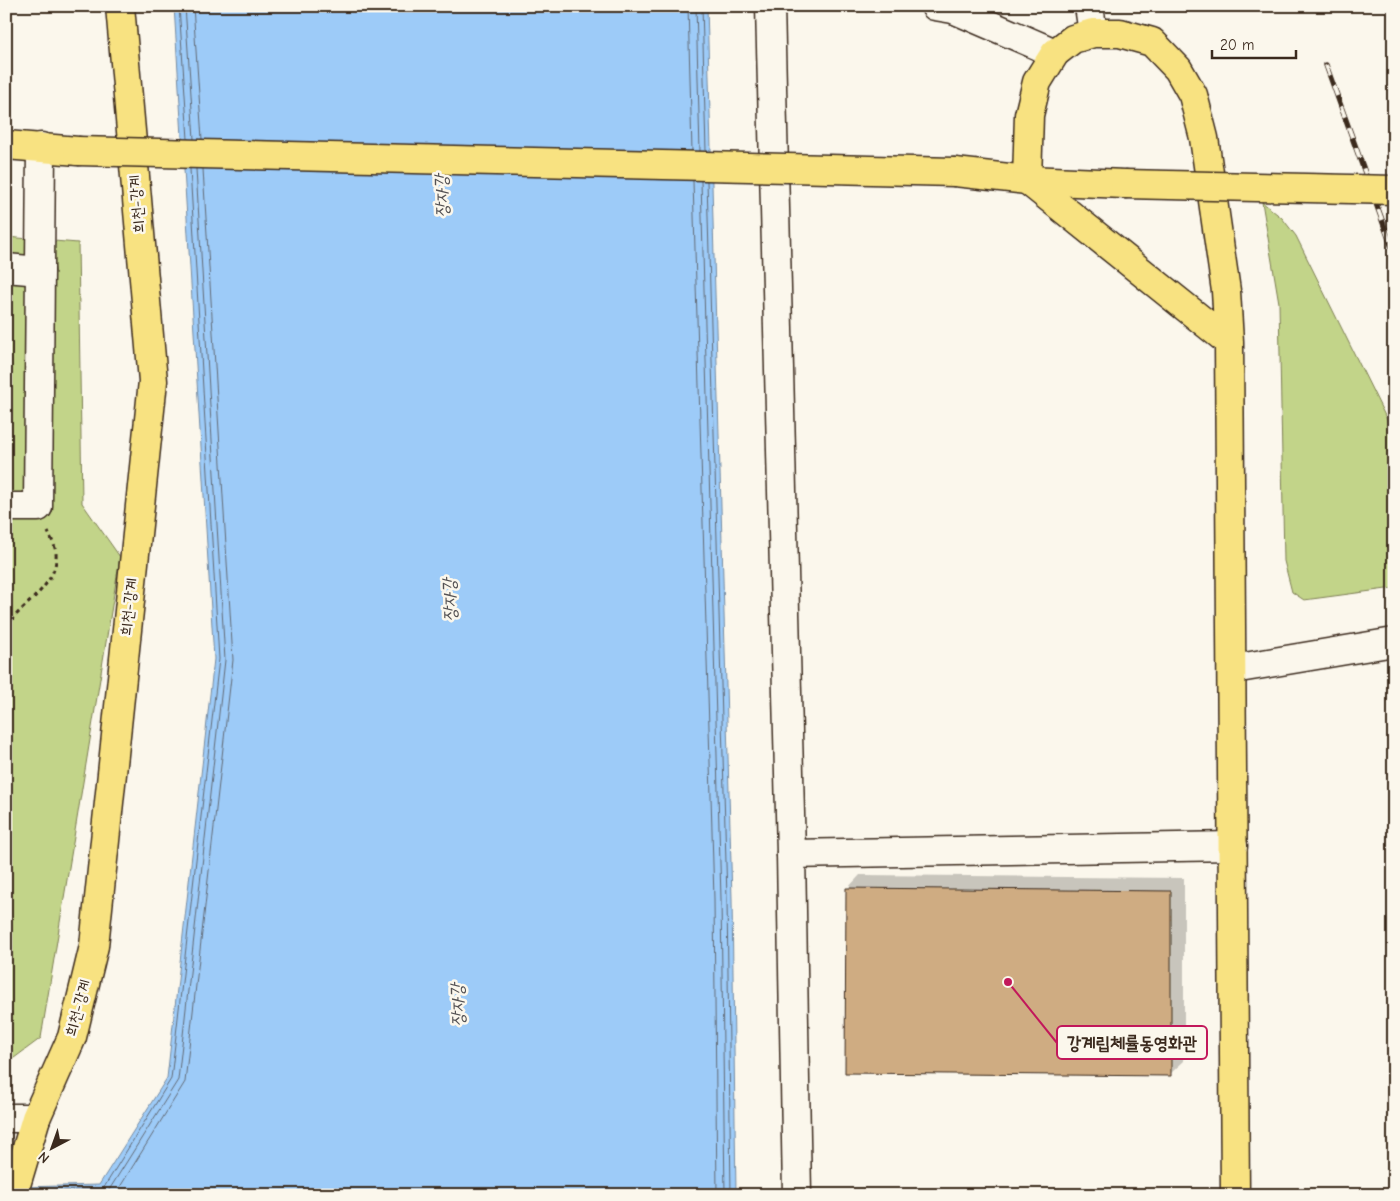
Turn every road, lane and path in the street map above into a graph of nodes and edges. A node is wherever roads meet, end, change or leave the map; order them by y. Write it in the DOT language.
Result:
graph roads {
  1 [pos="120,6"];
  2 [pos="770,6"];
  3 [pos="936,6"];
  4 [pos="1089,6"];
  5 [pos="1093,33"];
  6 [pos="1055,53"];
  7 [pos="6,145"];
  8 [pos="41,147"];
  9 [pos="1027,180"];
  10 [pos="1394,190"];
  11 [pos="6,268"];
  12 [pos="40,270"];
  13 [pos="1229,342"];
  14 [pos="6,506"];
  15 [pos="38,507"];
  16 [pos="6,627"];
  17 [pos="1394,642"];
  18 [pos="1232,669"];
  19 [pos="1233,846"];
  20 [pos="791,854"];
  21 [pos="6,1118"];
  22 [pos="36,1118"];
  23 [pos="13,1195"];
  24 [pos="797,1195"];
  25 [pos="1235,1195"];
  1 -- 22 [label="main road, 희천-강계"];
  2 -- 20 [label="street"];
  3 -- 6 [label="street"];
  4 -- 5 [label="street"];
  5 -- 6 [label="main road"];
  5 -- 13 [label="main road"];
  6 -- 9 [label="main road"];
  7 -- 8 [label="main road"];
  8 -- 9 [label="main road, bridge"];
  8 -- 12 [label="street"];
  9 -- 10 [label="main road, bridge"];
  9 -- 13 [label="main road"];
  11 -- 12 [label="street"];
  12 -- 15 [label="street"];
  13 -- 18 [label="main road"];
  14 -- 15 [label="street"];
  15 -- 16 [label="path"];
  17 -- 18 [label="street"];
  18 -- 19 [label="main road"];
  19 -- 20 [label="street"];
  19 -- 25 [label="main road"];
  20 -- 24 [label="street"];
  21 -- 22 [label="street"];
  22 -- 23 [label="main road, 희천-강계"];
}
